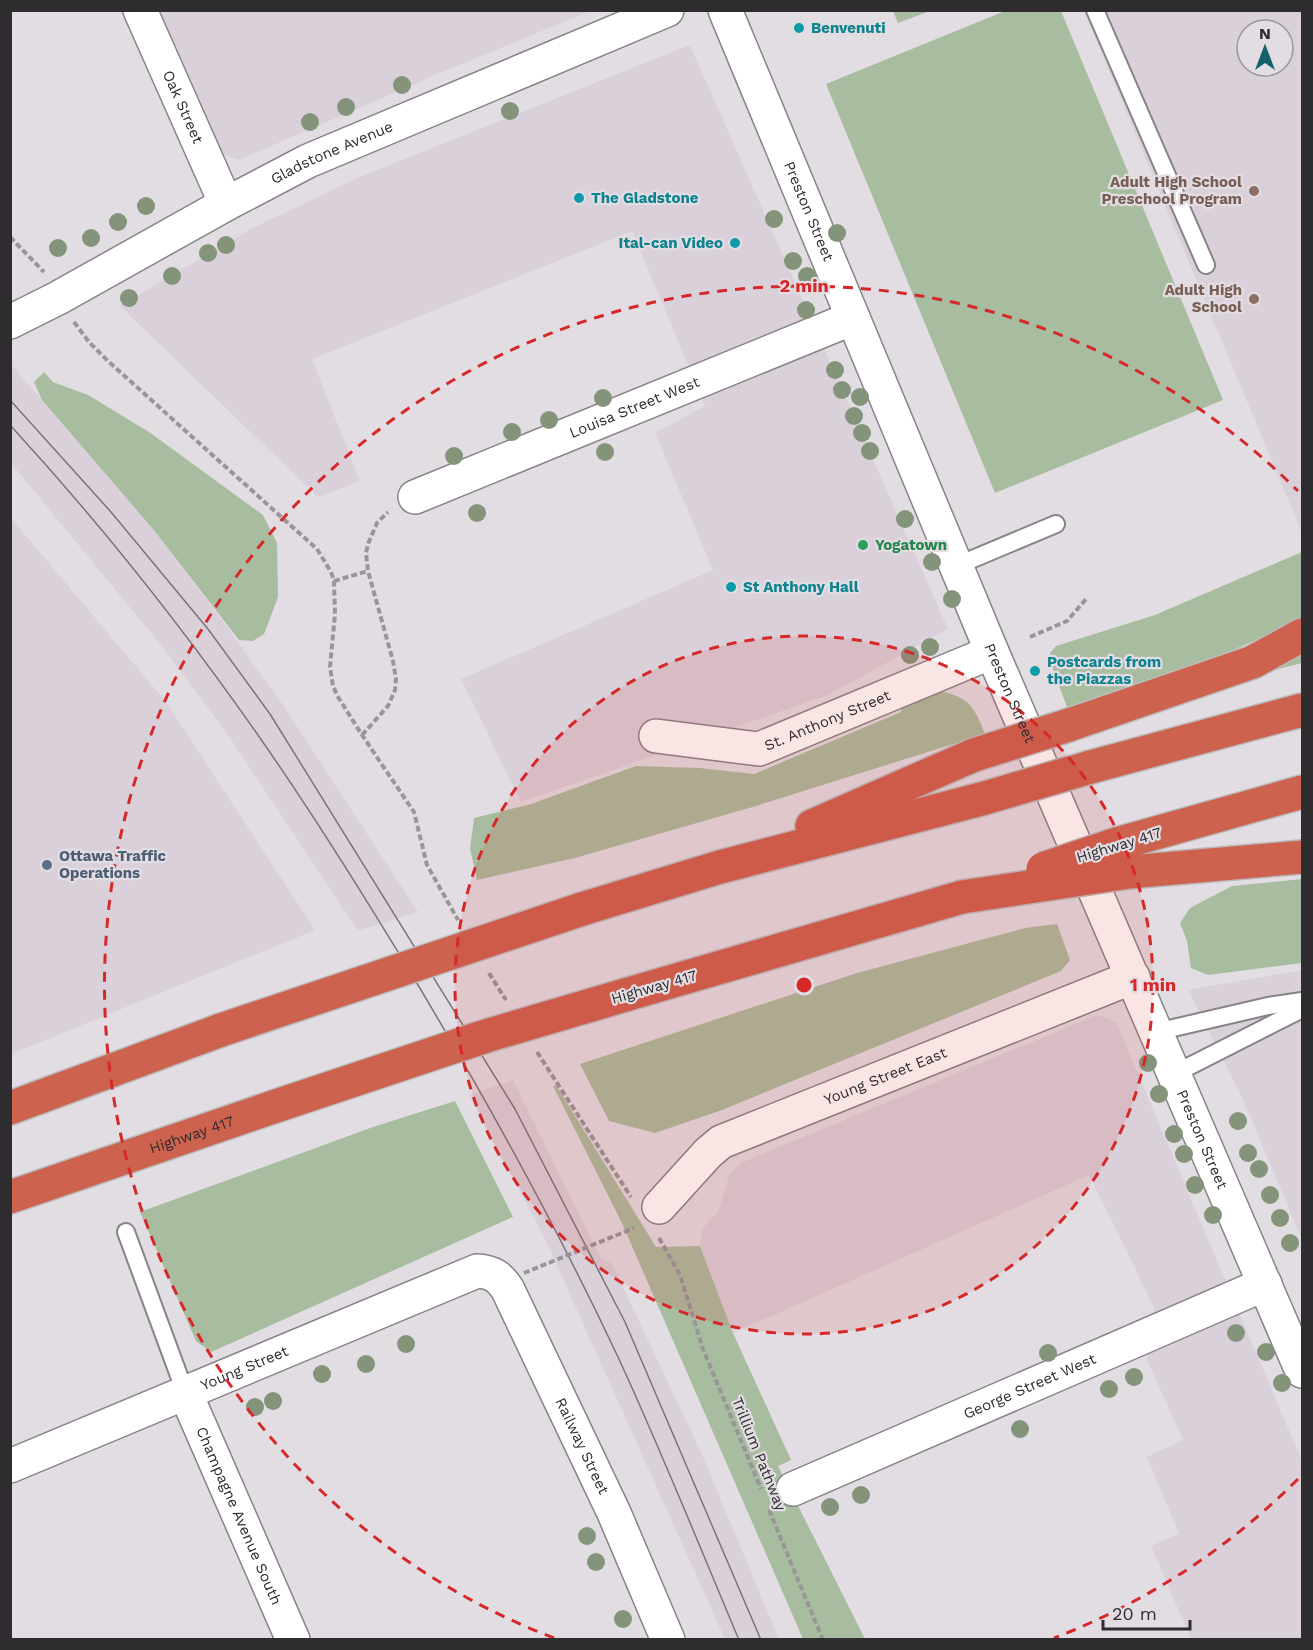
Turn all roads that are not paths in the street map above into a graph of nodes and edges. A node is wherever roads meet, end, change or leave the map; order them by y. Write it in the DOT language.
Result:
graph roads {
  1 [pos="140,10"];
  2 [pos="668,10"];
  3 [pos="725,10"];
  4 [pos="1095,10"];
  5 [pos="226,204"];
  6 [pos="1206,265"];
  7 [pos="853,318"];
  8 [pos="10,322"];
  9 [pos="415,497"];
  10 [pos="1056,524"];
  11 [pos="956,566"];
  12 [pos="1302,635"];
  13 [pos="992,652"];
  14 [pos="1302,710"];
  15 [pos="656,736"];
  16 [pos="1302,792"];
  17 [pos="1302,857"];
  18 [pos="1124,858"];
  19 [pos="720,867"];
  20 [pos="1133,977"];
  21 [pos="1302,1001"];
  22 [pos="1302,1009"];
  23 [pos="1156,1032"];
  24 [pos="1174,1074"];
  25 [pos="10,1108"];
  26 [pos="10,1197"];
  27 [pos="659,1207"];
  28 [pos="126,1232"];
  29 [pos="477,1271"];
  30 [pos="1265,1284"];
  31 [pos="1302,1371"];
  32 [pos="185,1392"];
  33 [pos="10,1467"];
  34 [pos="776,1499"];
  35 [pos="293,1640"];
  36 [pos="668,1640"];
  1 -- 5 [label="street, Oak Street"];
  2 -- 5 [label="street, Gladstone Avenue"];
  3 -- 7 [label="street, Preston Street"];
  4 -- 6 [label="lane"];
  5 -- 8 [label="street, Gladstone Avenue"];
  7 -- 9 [label="street, Louisa Street West"];
  7 -- 11 [label="street, Preston Street"];
  10 -- 11 [label="lane"];
  11 -- 13 [label="street, Preston Street"];
  12 -- 19 [label="highway, bridge"];
  13 -- 15 [label="street, St. Anthony Street"];
  13 -- 20 [label="street, Preston Street"];
  14 -- 19 [label="highway, bridge"];
  16 -- 18 [label="highway, Highway 417"];
  17 -- 18 [label="highway"];
  18 -- 26 [label="highway, Highway 417, bridge"];
  19 -- 25 [label="highway, bridge"];
  20 -- 23 [label="street, Preston Street"];
  20 -- 27 [label="street, Young Street East"];
  21 -- 23 [label="lane"];
  22 -- 24 [label="lane"];
  23 -- 24 [label="street, Preston Street"];
  24 -- 30 [label="street, Preston Street"];
  28 -- 32 [label="lane"];
  29 -- 32 [label="street, Young Street"];
  29 -- 36 [label="street, Railway Street"];
  30 -- 31 [label="street, Preston Street"];
  30 -- 34 [label="street, George Street West"];
  32 -- 33 [label="street, Young Street"];
  32 -- 35 [label="street, Champagne Avenue South"];
}
